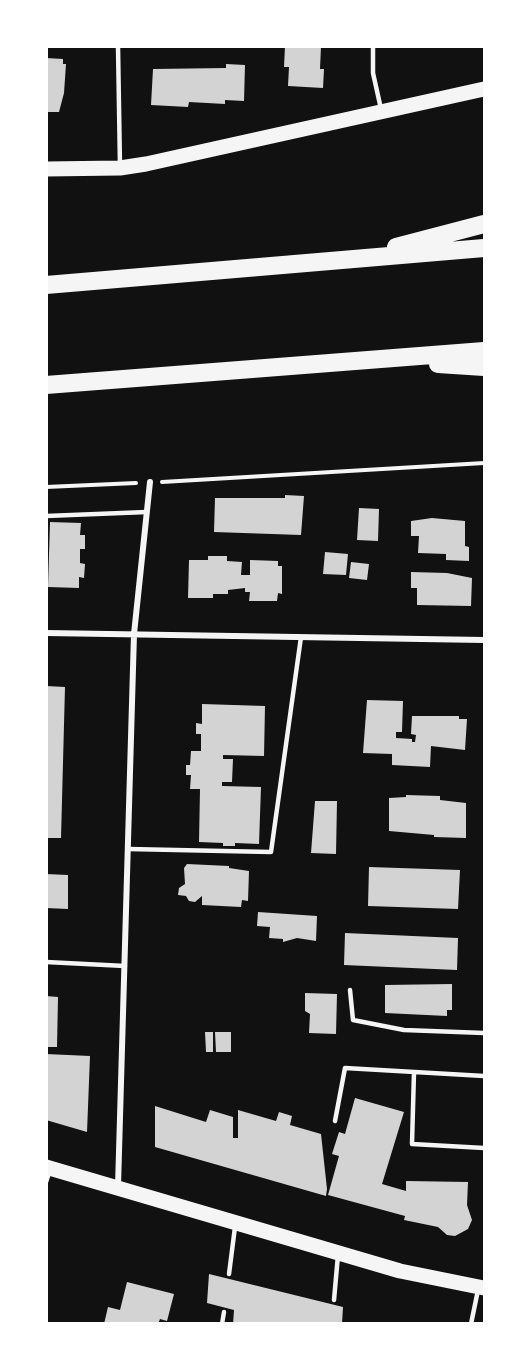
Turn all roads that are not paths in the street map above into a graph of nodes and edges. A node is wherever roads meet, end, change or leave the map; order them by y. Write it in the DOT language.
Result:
graph roads {
  1 [pos="118,46"];
  2 [pos="373,46"];
  3 [pos="484,89"];
  4 [pos="382,111"];
  5 [pos="120,168"];
  6 [pos="46,169"];
  7 [pos="484,224"];
  8 [pos="484,248"];
  9 [pos="345,260"];
  10 [pos="46,285"];
  11 [pos="484,351"];
  12 [pos="367,361"];
  13 [pos="484,367"];
  14 [pos="46,385"];
  15 [pos="150,482"];
  16 [pos="147,512"];
  17 [pos="46,516"];
  18 [pos="46,633"];
  19 [pos="134,634"];
  20 [pos="301,637"];
  21 [pos="484,640"];
  22 [pos="128,849"];
  23 [pos="46,962"];
  24 [pos="125,966"];
  25 [pos="350,990"];
  26 [pos="484,1033"];
  27 [pos="414,1072"];
  28 [pos="484,1076"];
  29 [pos="335,1121"];
  30 [pos="484,1148"];
  31 [pos="48,1173"];
  32 [pos="118,1190"];
  33 [pos="236,1224"];
  34 [pos="338,1253"];
  35 [pos="229,1274"];
  36 [pos="482,1288"];
  37 [pos="333,1300"];
  38 [pos="224,1312"];
  39 [pos="222,1323"];
  40 [pos="471,1323"];
  1 -- 5 [label="lane"];
  2 -- 4 [label="lane"];
  3 -- 4 [label="main road"];
  4 -- 5 [label="main road"];
  5 -- 6 [label="main road"];
  7 -- 9 [label="highway"];
  8 -- 9 [label="highway"];
  9 -- 10 [label="highway"];
  11 -- 12 [label="highway"];
  12 -- 13 [label="highway"];
  12 -- 14 [label="highway"];
  15 -- 16 [label="street"];
  16 -- 17 [label="lane"];
  16 -- 19 [label="street"];
  18 -- 19 [label="street"];
  19 -- 20 [label="street"];
  19 -- 22 [label="street"];
  20 -- 21 [label="street"];
  20 -- 22 [label="lane"];
  22 -- 24 [label="street"];
  23 -- 24 [label="lane"];
  24 -- 32 [label="street"];
  25 -- 26 [label="lane"];
  27 -- 28 [label="lane"];
  27 -- 29 [label="lane"];
  27 -- 30 [label="lane"];
  31 -- 32 [label="main road"];
  32 -- 33 [label="main road"];
  33 -- 34 [label="main road"];
  33 -- 35 [label="lane"];
  34 -- 36 [label="main road"];
  34 -- 37 [label="lane"];
  36 -- 40 [label="lane"];
  38 -- 39 [label="lane"];
}
